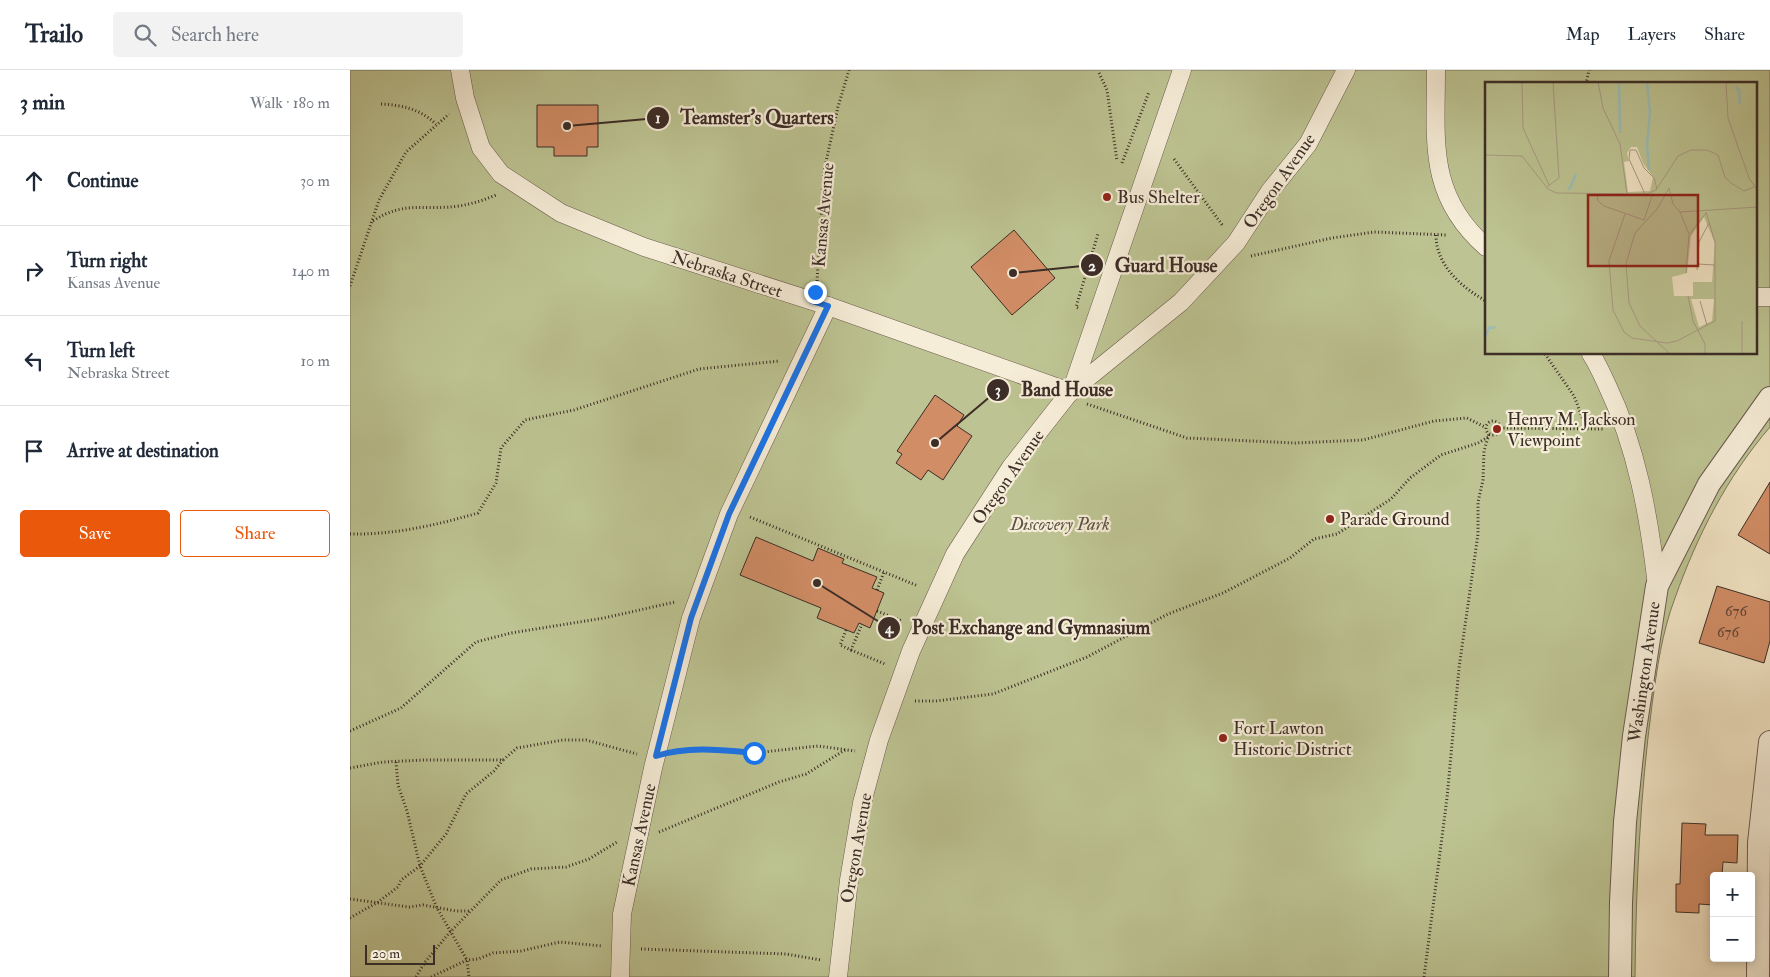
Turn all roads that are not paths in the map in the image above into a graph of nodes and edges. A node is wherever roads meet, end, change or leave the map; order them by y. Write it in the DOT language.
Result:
graph roads {
  1 [pos="460,70"];
  2 [pos="1182,70"];
  3 [pos="1346,70"];
  4 [pos="1436,70"];
  5 [pos="1485,246"];
  6 [pos="820,304"];
  7 [pos="1591,355"];
  8 [pos="1070,392"];
  9 [pos="1770,398"];
  10 [pos="1657,586"];
  11 [pos="1770,742"];
  12 [pos="1762,967"];
  13 [pos="839,970"];
  14 [pos="620,977"];
  15 [pos="1620,977"];
  1 -- 6 [label="street, Nebraska Street"];
  2 -- 8 [label="street"];
  3 -- 8 [label="street, Oregon Avenue"];
  4 -- 5 [label="street"];
  6 -- 8 [label="street, Nebraska Street"];
  6 -- 14 [label="street, Kansas Avenue"];
  7 -- 10 [label="street"];
  8 -- 13 [label="street, Oregon Avenue"];
  9 -- 10 [label="street, Washington Avenue"];
  10 -- 15 [label="street, Washington Avenue"];
  11 -- 12 [label="street"];
}
